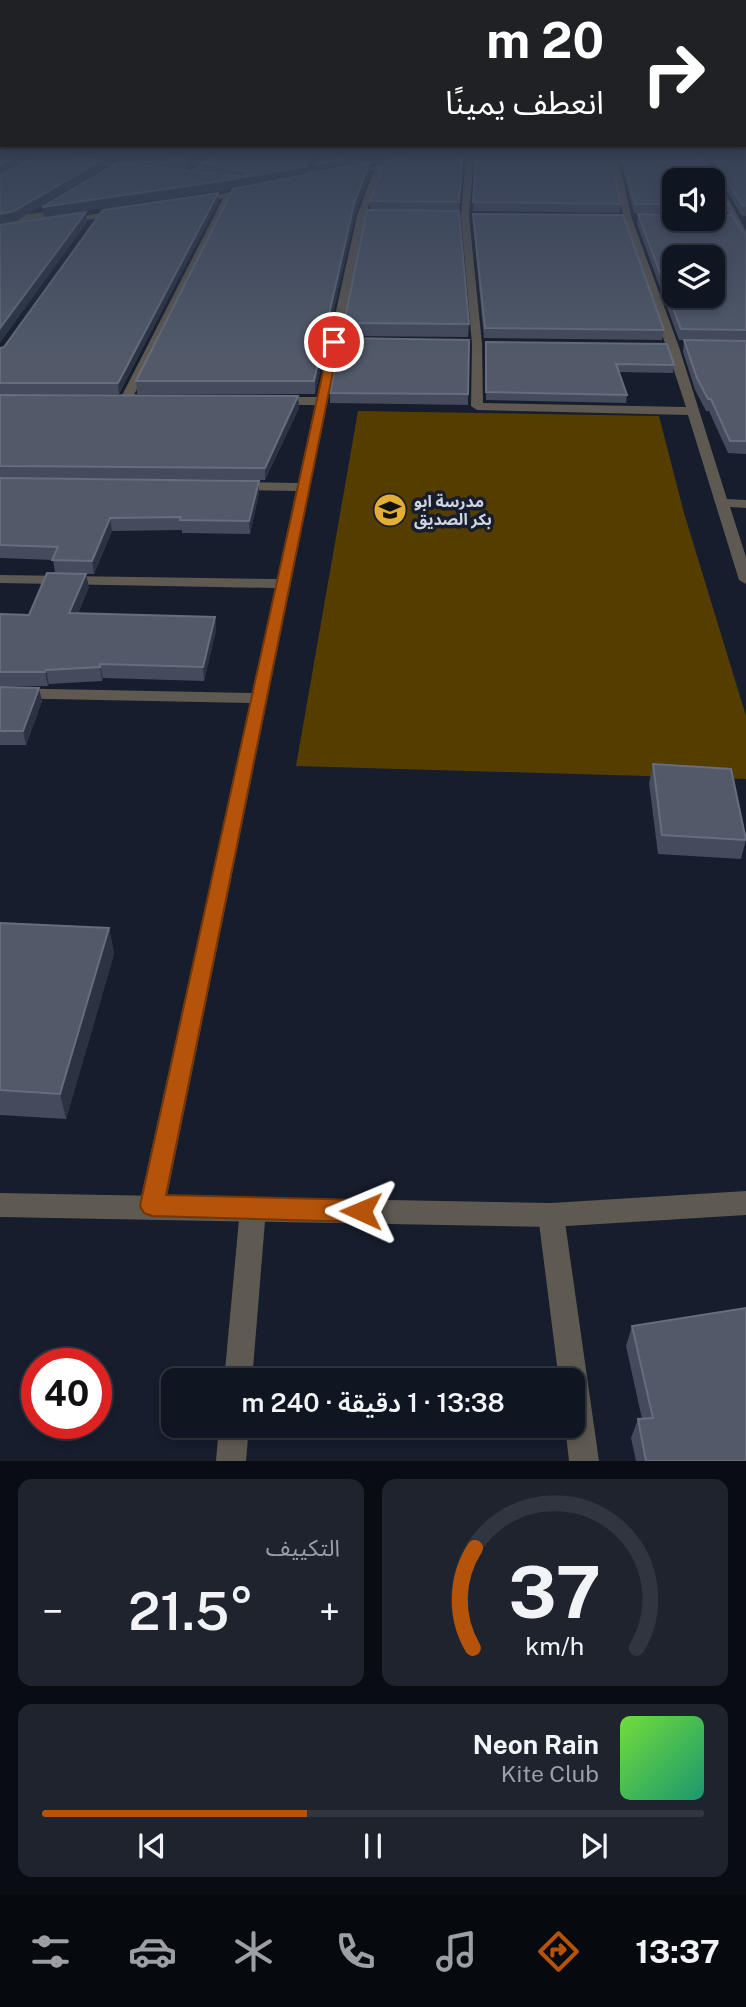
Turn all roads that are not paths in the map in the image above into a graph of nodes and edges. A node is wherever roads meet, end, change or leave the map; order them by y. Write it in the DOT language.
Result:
graph roads {
  1 [pos="26,221"];
  2 [pos="57,221"];
  3 [pos="96,221"];
  4 [pos="217,221"];
  5 [pos="366,221"];
  6 [pos="465,221"];
  7 [pos="635,221"];
  8 [pos="736,221"];
  9 [pos="92,226"];
  10 [pos="17,227"];
  11 [pos="0,229"];
  12 [pos="746,239"];
  13 [pos="471,344"];
  14 [pos="490,344"];
  15 [pos="660,347"];
  16 [pos="679,347"];
  17 [pos="111,401"];
  18 [pos="256,401"];
  19 [pos="322,401"];
  20 [pos="693,411"];
  21 [pos="221,486"];
  22 [pos="304,486"];
  23 [pos="722,503"];
  24 [pos="746,504"];
  25 [pos="0,579"];
  26 [pos="746,580"];
  27 [pos="283,584"];
  28 [pos="0,693"];
  29 [pos="259,698"];
  30 [pos="746,1203"];
  31 [pos="0,1205"];
  32 [pos="152,1206"];
  33 [pos="253,1209"];
  34 [pos="551,1215"];
  35 [pos="239,1368"];
  36 [pos="233,1438"];
  37 [pos="232,1461"];
  38 [pos="584,1461"];
  1 -- 10 [label="street"];
  2 -- 10 [label="street"];
  3 -- 9 [label="street"];
  4 -- 17 [label="street"];
  5 -- 19 [label="street"];
  6 -- 13 [label="street"];
  7 -- 16 [label="street"];
  8 -- 12 [label="street"];
  10 -- 11 [label="street"];
  13 -- 14 [label="street"];
  13 -- 20 [label="street"];
  15 -- 16 [label="street"];
  16 -- 20 [label="street"];
  18 -- 19 [label="street"];
  19 -- 22 [label="street"];
  20 -- 23 [label="street"];
  21 -- 22 [label="street"];
  22 -- 27 [label="street"];
  23 -- 24 [label="street"];
  23 -- 26 [label="street"];
  25 -- 27 [label="street"];
  27 -- 29 [label="street"];
  28 -- 29 [label="street"];
  29 -- 32 [label="street"];
  30 -- 34 [label="street"];
  31 -- 32 [label="street"];
  32 -- 33 [label="street"];
  33 -- 34 [label="street"];
  33 -- 35 [label="street"];
  34 -- 38 [label="street"];
  36 -- 37 [label="street"];
}
